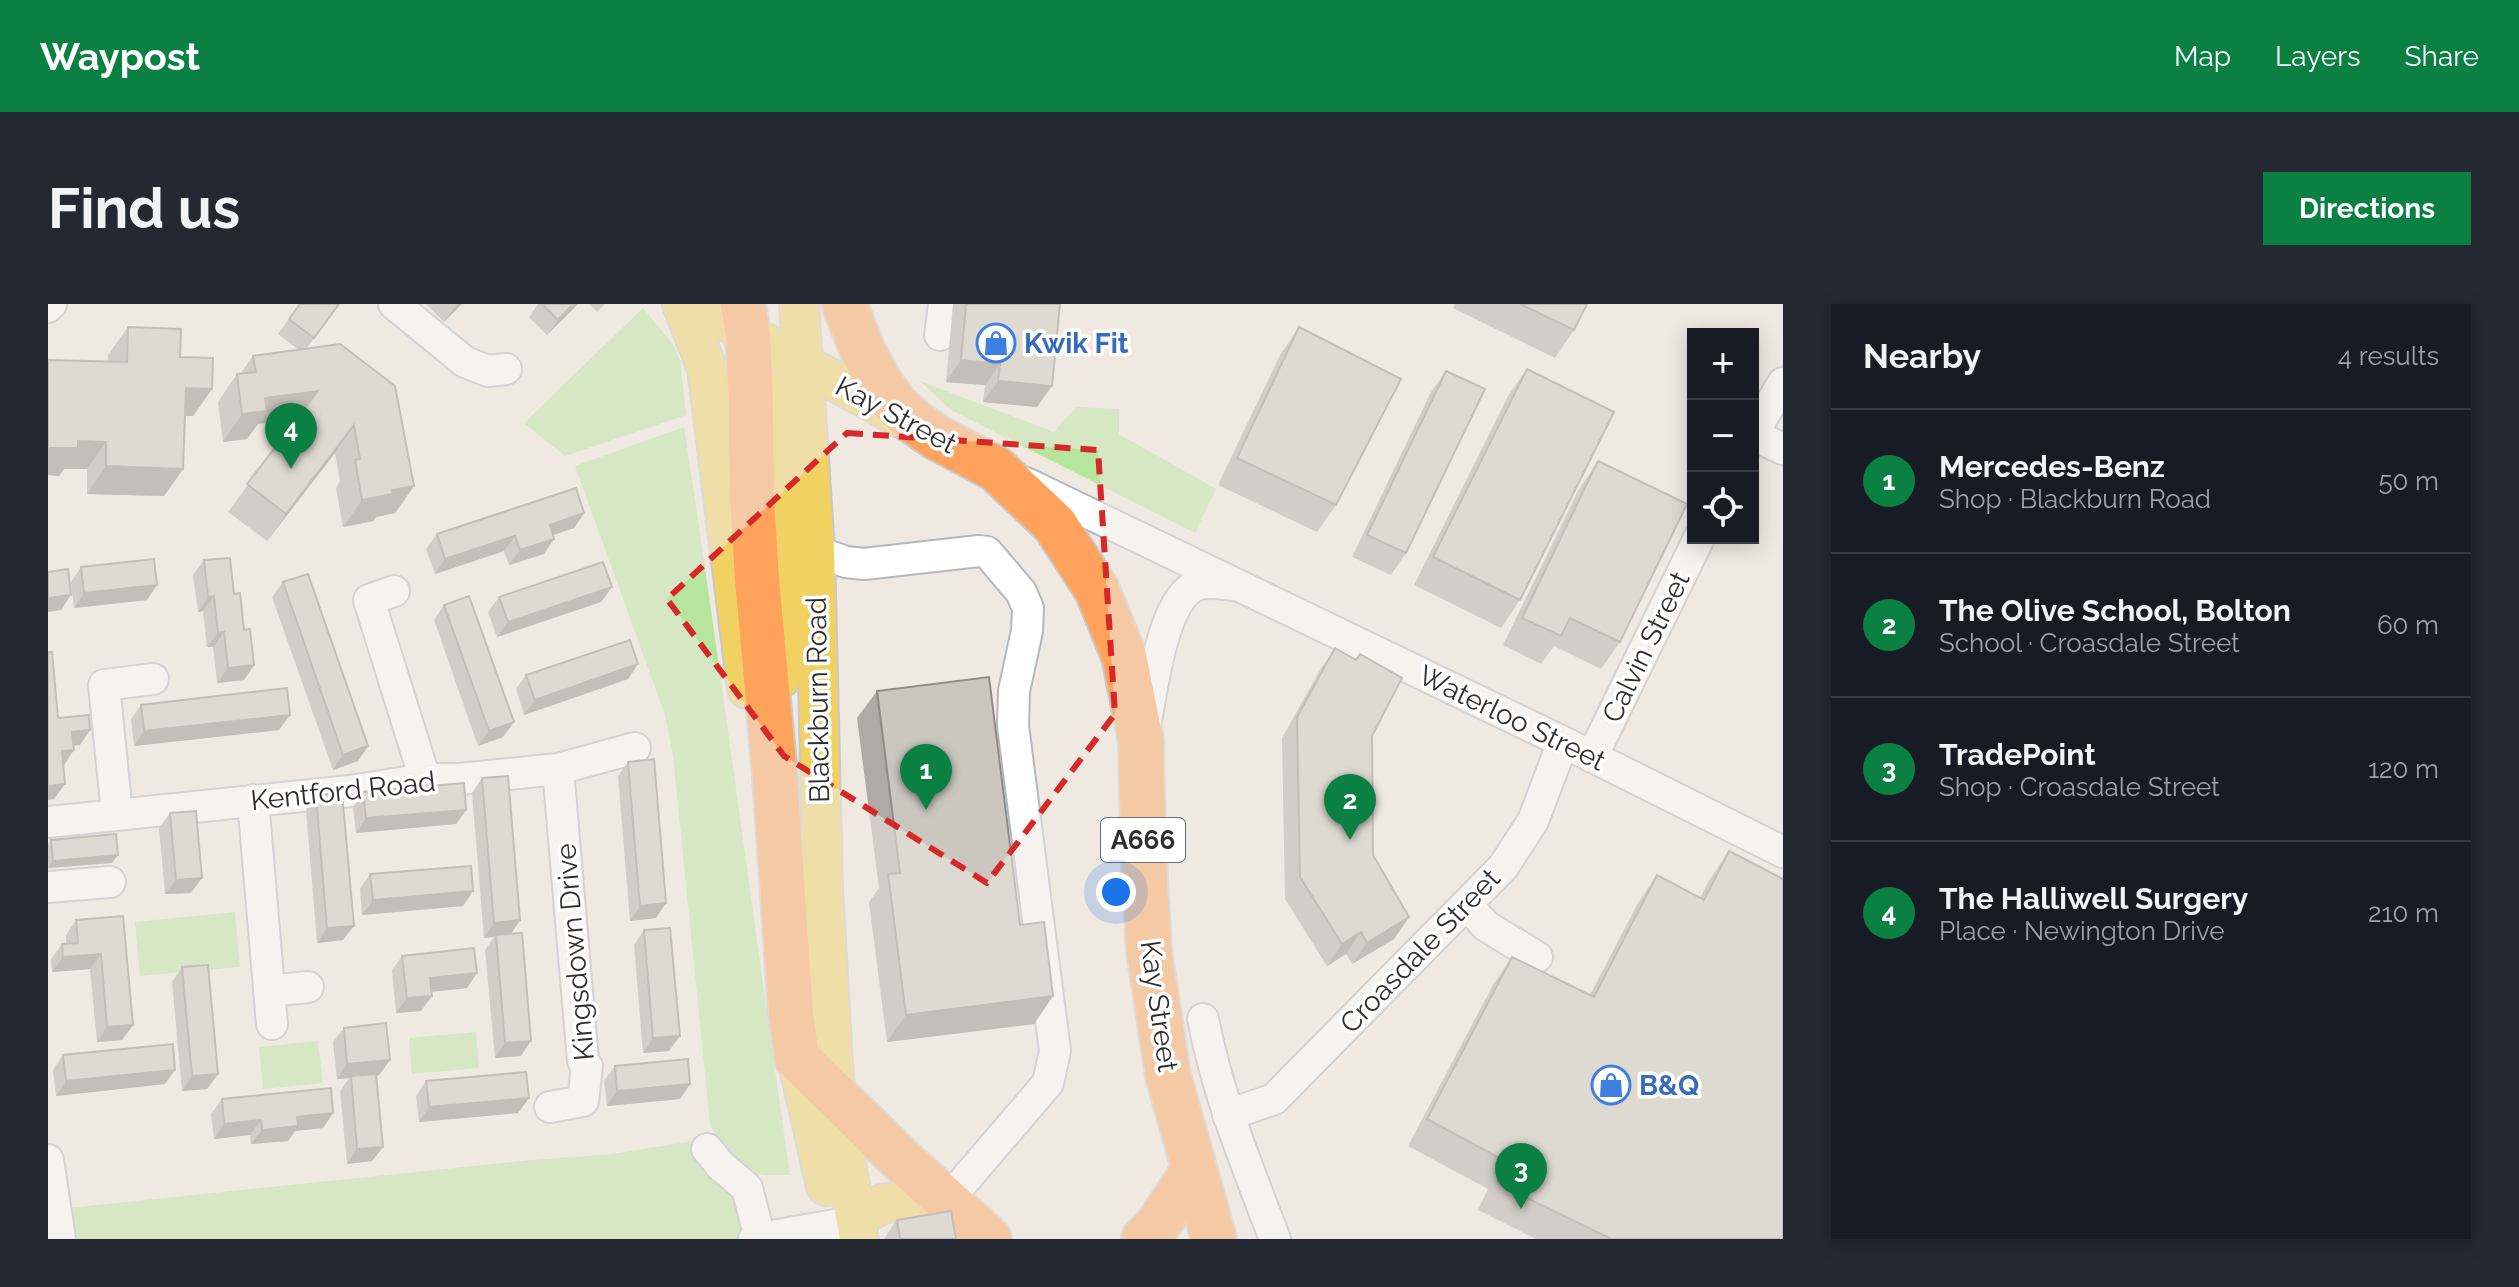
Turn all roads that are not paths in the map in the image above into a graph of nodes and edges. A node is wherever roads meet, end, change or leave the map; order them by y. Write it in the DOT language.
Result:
graph roads {
  1 [pos="394,304"];
  2 [pos="682,304"];
  3 [pos="694,304"];
  4 [pos="799,304"];
  5 [pos="844,304"];
  6 [pos="944,304"];
  7 [pos="744,312"];
  8 [pos="940,335"];
  9 [pos="805,366"];
  10 [pos="506,369"];
  11 [pos="1783,383"];
  12 [pos="1759,424"];
  13 [pos="936,437"];
  14 [pos="1759,437"];
  15 [pos="1783,449"];
  16 [pos="996,469"];
  17 [pos="1696,544"];
  18 [pos="815,551"];
  19 [pos="1239,586"];
  20 [pos="394,591"];
  21 [pos="153,679"];
  22 [pos="1141,741"];
  23 [pos="1563,742"];
  24 [pos="635,748"];
  25 [pos="1592,757"];
  26 [pos="558,769"];
  27 [pos="775,777"];
  28 [pos="425,779"];
  29 [pos="253,800"];
  30 [pos="117,814"];
  31 [pos="48,822"];
  32 [pos="1783,852"];
  33 [pos="110,882"];
  34 [pos="48,887"];
  35 [pos="1467,905"];
  36 [pos="1537,957"];
  37 [pos="308,987"];
  38 [pos="269,991"];
  39 [pos="791,1013"];
  40 [pos="1203,1019"];
  41 [pos="272,1024"];
  42 [pos="797,1058"];
  43 [pos="835,1097"];
  44 [pos="550,1107"];
  45 [pos="1228,1115"];
  46 [pos="707,1149"];
  47 [pos="49,1170"];
  48 [pos="942,1198"];
  49 [pos="1204,1204"];
  50 [pos="847,1230"];
  51 [pos="757,1238"];
  52 [pos="60,1239"];
  53 [pos="989,1239"];
  54 [pos="1144,1239"];
  55 [pos="1233,1239"];
  56 [pos="1275,1239"];
  1 -- 10 [label="street"];
  2 -- 39 [label="main road"];
  3 -- 7 [label="main road, Kay Street"];
  4 -- 9 [label="main road, Blackburn Road"];
  5 -- 13 [label="highway, A666"];
  6 -- 8 [label="street"];
  7 -- 9 [label="main road, Kay Street / A666"];
  7 -- 27 [label="highway, Blackburn Road"];
  9 -- 13 [label="main road, Kay Street / A666"];
  9 -- 18 [label="main road, Blackburn Road"];
  9 -- 27 [label="main road"];
  11 -- 12 [label="street"];
  13 -- 16 [label="highway, Kay Street / A666"];
  14 -- 15 [label="street"];
  16 -- 19 [label="street, Waterloo Street"];
  16 -- 22 [label="highway, Kay Street / A666"];
  17 -- 25 [label="street, Calvin Street"];
  18 -- 43 [label="main road, Blackburn Road"];
  18 -- 48 [label="street"];
  19 -- 22 [label="street"];
  19 -- 23 [label="street, Waterloo Street"];
  20 -- 28 [label="street"];
  21 -- 30 [label="street"];
  22 -- 49 [label="highway, Kay Street / A666"];
  23 -- 25 [label="street, Waterloo Street"];
  23 -- 35 [label="street, Croasdale Street"];
  24 -- 26 [label="street, Kentford Road"];
  25 -- 32 [label="street, Waterloo Street"];
  26 -- 28 [label="street, Kentford Road"];
  26 -- 44 [label="street, Kingsdown Drive"];
  27 -- 39 [label="highway, Blackburn Road"];
  28 -- 29 [label="street, Kentford Road"];
  29 -- 30 [label="street, Kentford Road"];
  29 -- 38 [label="street"];
  30 -- 31 [label="street, Kentford Road"];
  33 -- 34 [label="street"];
  35 -- 36 [label="street"];
  35 -- 45 [label="street, Croasdale Street"];
  37 -- 38 [label="street"];
  38 -- 41 [label="street"];
  39 -- 42 [label="highway, Blackburn Road"];
  40 -- 45 [label="street"];
  42 -- 43 [label="highway"];
  42 -- 50 [label="main road"];
  43 -- 48 [label="highway"];
  43 -- 50 [label="main road, Blackburn Road"];
  45 -- 56 [label="street"];
  46 -- 51 [label="street"];
  47 -- 52 [label="street"];
  48 -- 50 [label="main road"];
  48 -- 53 [label="highway"];
  49 -- 54 [label="highway"];
  49 -- 55 [label="street"];
  50 -- 51 [label="street"];
}
